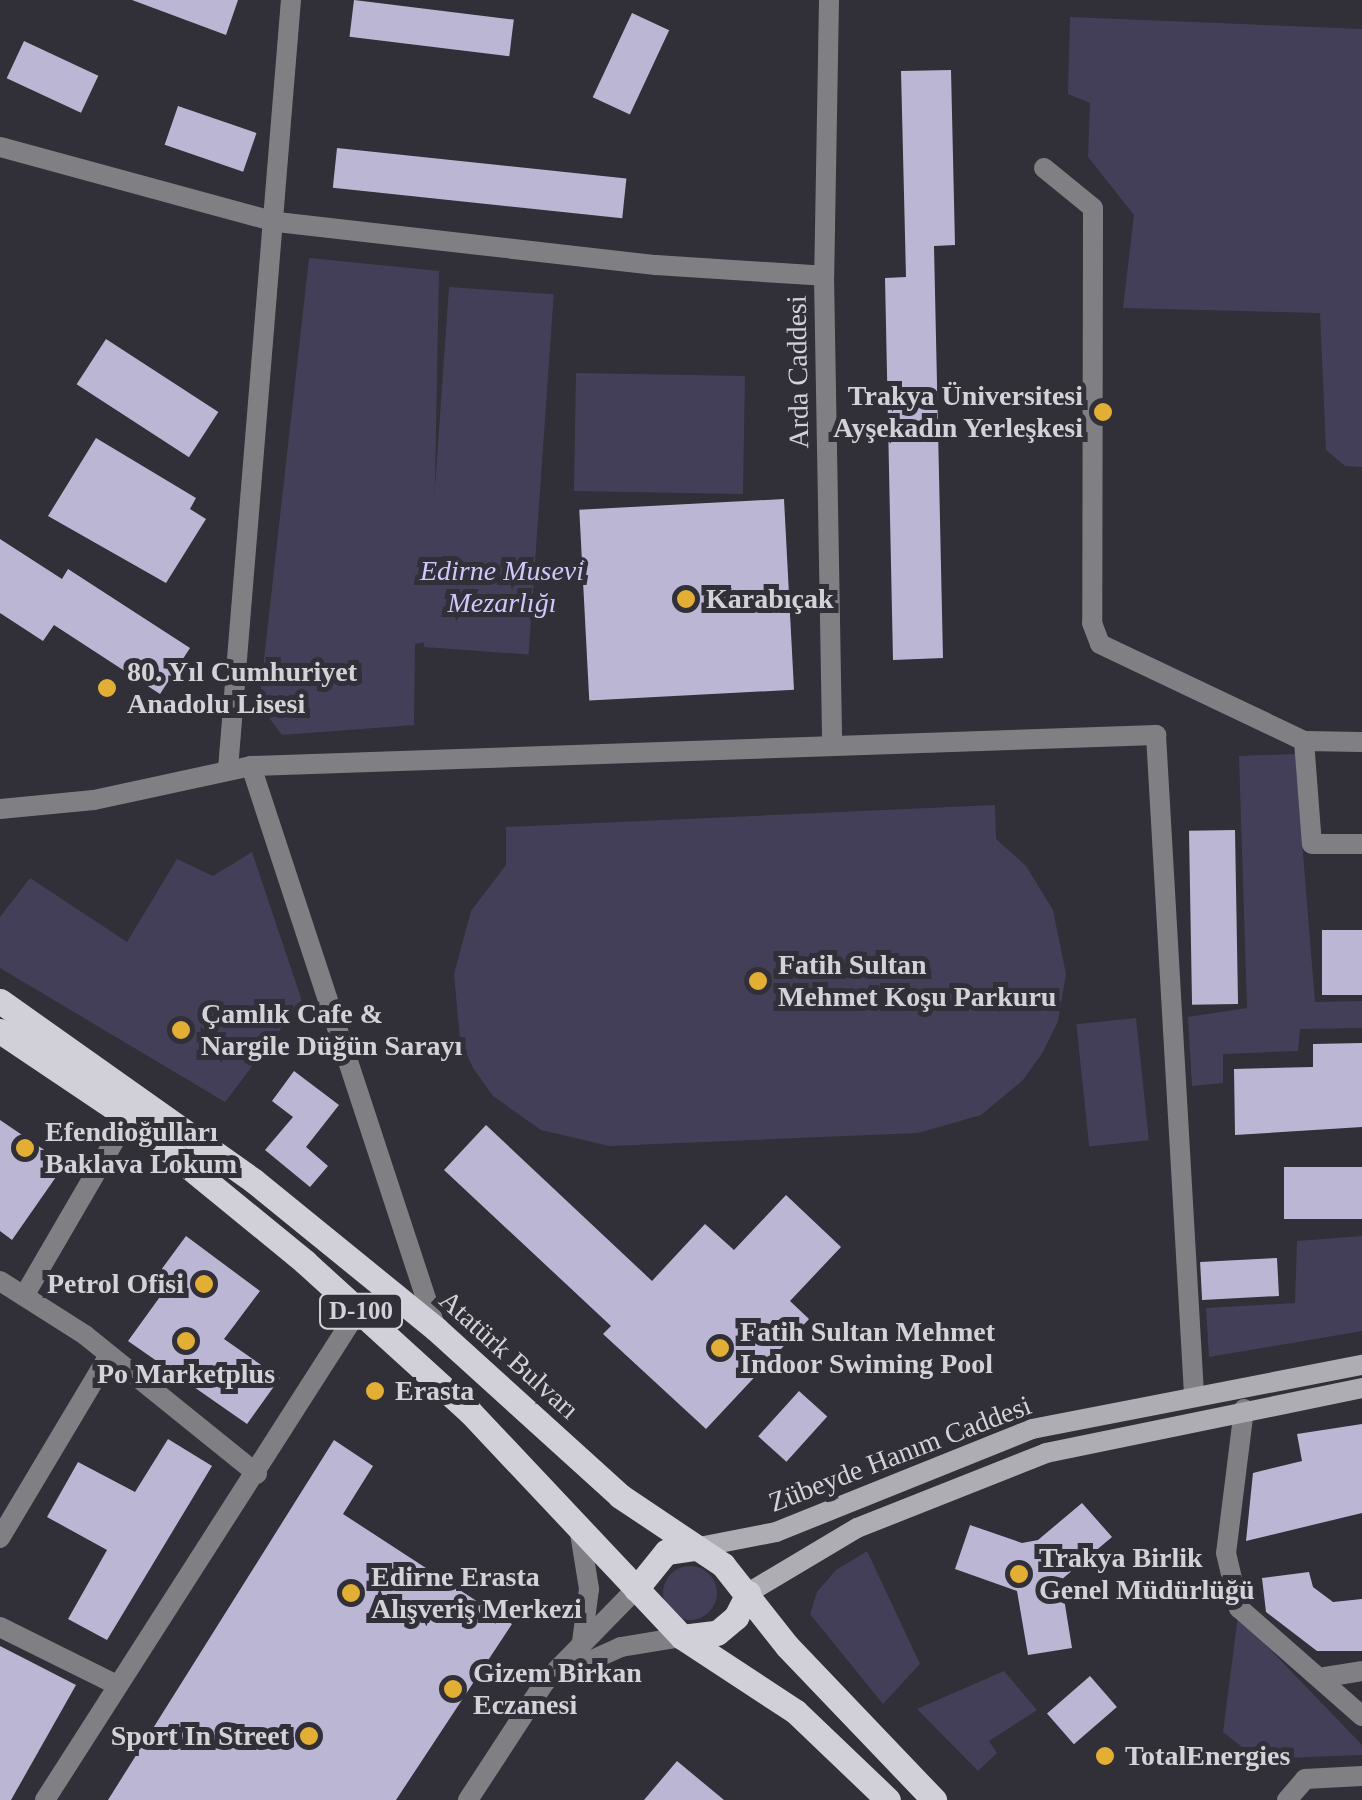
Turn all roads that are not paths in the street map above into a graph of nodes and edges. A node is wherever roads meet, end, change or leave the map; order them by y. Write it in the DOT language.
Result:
graph roads {
  1 [pos="291,0"];
  2 [pos="828,0"];
  3 [pos="0,146"];
  4 [pos="1044,168"];
  5 [pos="277,222"];
  6 [pos="824,276"];
  7 [pos="1304,741"];
  8 [pos="832,742"];
  9 [pos="1362,742"];
  10 [pos="251,766"];
  11 [pos="228,769"];
  12 [pos="0,809"];
  13 [pos="1362,844"];
  14 [pos="0,1001"];
  15 [pos="0,1030"];
  16 [pos="128,1117"];
  17 [pos="0,1281"];
  18 [pos="24,1296"];
  19 [pos="359,1310"];
  20 [pos="436,1328"];
  21 [pos="110,1355"];
  22 [pos="1362,1365"];
  23 [pos="1362,1388"];
  24 [pos="1194,1394"];
  25 [pos="1244,1409"];
  26 [pos="257,1474"];
  27 [pos="577,1520"];
  28 [pos="0,1538"];
  29 [pos="694,1548"];
  30 [pos="636,1589"];
  31 [pos="748,1594"];
  32 [pos="0,1627"];
  33 [pos="682,1637"];
  34 [pos="582,1645"];
  35 [pos="1362,1671"];
  36 [pos="1325,1677"];
  37 [pos="546,1682"];
  38 [pos="116,1684"];
  39 [pos="1362,1716"];
  40 [pos="1362,1776"];
  41 [pos="44,1800"];
  42 [pos="468,1800"];
  43 [pos="888,1800"];
  44 [pos="934,1800"];
  45 [pos="1287,1800"];
  1 -- 5 [label="street"];
  2 -- 6 [label="street, Arda Caddesi"];
  3 -- 5 [label="street"];
  4 -- 7 [label="street"];
  5 -- 6 [label="street"];
  5 -- 11 [label="street"];
  6 -- 8 [label="street, Arda Caddesi"];
  7 -- 9 [label="street"];
  7 -- 13 [label="street"];
  8 -- 10 [label="street"];
  8 -- 24 [label="street"];
  10 -- 11 [label="street"];
  10 -- 20 [label="street"];
  11 -- 12 [label="street"];
  14 -- 20 [label="main road, Atatürk Bulvarı / D-100"];
  15 -- 16 [label="main road, D-100"];
  16 -- 18 [label="street"];
  16 -- 19 [label="main road, D-100"];
  17 -- 18 [label="street"];
  18 -- 21 [label="street"];
  19 -- 26 [label="street"];
  19 -- 27 [label="main road, D-100"];
  20 -- 29 [label="main road, Atatürk Bulvarı / D-100"];
  21 -- 26 [label="street"];
  21 -- 28 [label="street"];
  22 -- 24 [label="main road, Zübeyde Hanım Caddesi"];
  23 -- 25 [label="main road, Zübeyde Hanım Caddesi"];
  24 -- 29 [label="main road, Zübeyde Hanım Caddesi"];
  25 -- 31 [label="main road, Zübeyde Hanım Caddesi"];
  25 -- 36 [label="street"];
  26 -- 38 [label="street"];
  27 -- 30 [label="main road, D-100"];
  27 -- 34 [label="street"];
  29 -- 30 [label="main road"];
  29 -- 31 [label="main road, Atatürk Bulvarı / D-100"];
  30 -- 33 [label="main road, D-100"];
  30 -- 34 [label="street"];
  31 -- 33 [label="main road"];
  31 -- 44 [label="main road, Atatürk Bulvarı / D-100"];
  32 -- 38 [label="street"];
  33 -- 37 [label="street"];
  33 -- 43 [label="main road, D-100"];
  34 -- 37 [label="street"];
  35 -- 36 [label="street"];
  36 -- 39 [label="street"];
  37 -- 42 [label="street"];
  38 -- 41 [label="street"];
  40 -- 45 [label="street"];
}
